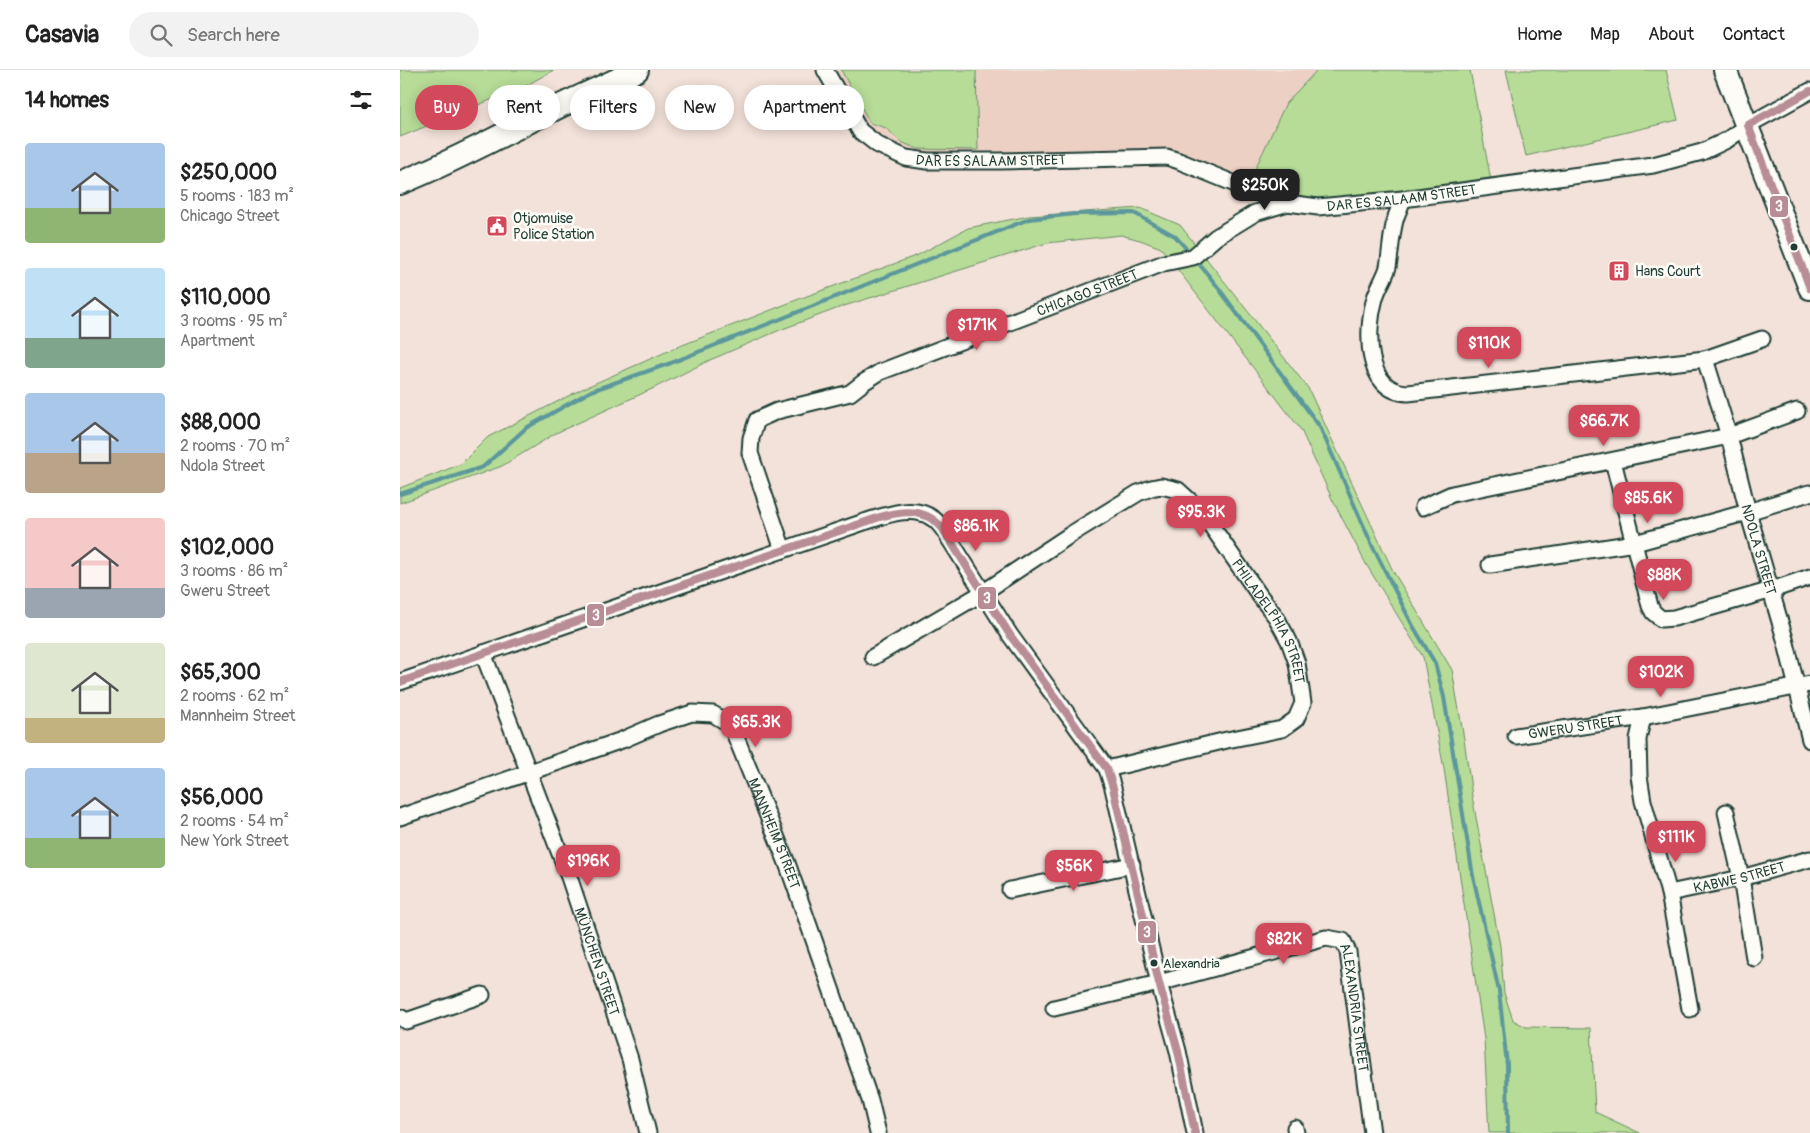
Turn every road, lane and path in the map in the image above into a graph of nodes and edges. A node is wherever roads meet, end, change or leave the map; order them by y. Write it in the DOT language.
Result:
graph roads {
  1 [pos="619,70"];
  2 [pos="637,70"];
  3 [pos="825,70"];
  4 [pos="1725,70"];
  5 [pos="1810,91"];
  6 [pos="565,104"];
  7 [pos="1748,125"];
  8 [pos="400,183"];
  9 [pos="1403,200"];
  10 [pos="1288,203"];
  11 [pos="1810,288"];
  12 [pos="1762,339"];
  13 [pos="1705,359"];
  14 [pos="1797,411"];
  15 [pos="1729,436"];
  16 [pos="1613,461"];
  17 [pos="1810,493"];
  18 [pos="1423,507"];
  19 [pos="1748,512"];
  20 [pos="1635,543"];
  21 [pos="783,550"];
  22 [pos="1490,564"];
  23 [pos="1810,577"];
  24 [pos="1772,590"];
  25 [pos="984,592"];
  26 [pos="483,653"];
  27 [pos="873,657"];
  28 [pos="400,682"];
  29 [pos="1803,686"];
  30 [pos="1643,716"];
  31 [pos="1516,736"];
  32 [pos="1810,740"];
  33 [pos="1106,768"];
  34 [pos="527,772"];
  35 [pos="1726,812"];
  36 [pos="400,817"];
  37 [pos="1810,859"];
  38 [pos="1132,865"];
  39 [pos="1741,878"];
  40 [pos="1010,890"];
  41 [pos="1669,893"];
  42 [pos="1754,958"];
  43 [pos="1159,983"];
  44 [pos="482,995"];
  45 [pos="1054,1008"];
  46 [pos="1690,1009"];
  47 [pos="400,1018"];
  48 [pos="648,1133"];
  49 [pos="878,1133"];
  50 [pos="1195,1133"];
  51 [pos="1372,1133"];
  1 -- 6 [label="main road"];
  2 -- 6 [label="main road"];
  3 -- 10 [label="street, DAR ES SALAAM STREET"];
  4 -- 7 [label="main road"];
  5 -- 7 [label="street, DAR ES SALAAM STREET"];
  6 -- 8 [label="main road"];
  7 -- 9 [label="street, DAR ES SALAAM STREET"];
  7 -- 11 [label="main road"];
  9 -- 10 [label="street, DAR ES SALAAM STREET"];
  9 -- 13 [label="street"];
  10 -- 21 [label="street, CHICAGO STREET"];
  12 -- 13 [label="street"];
  13 -- 15 [label="street, NDOLA STREET"];
  14 -- 15 [label="street"];
  15 -- 16 [label="street"];
  15 -- 19 [label="street, NDOLA STREET"];
  16 -- 18 [label="street"];
  16 -- 20 [label="street"];
  17 -- 19 [label="street"];
  19 -- 20 [label="street"];
  19 -- 24 [label="street, NDOLA STREET"];
  20 -- 22 [label="street"];
  20 -- 24 [label="street"];
  21 -- 25 [label="street"];
  21 -- 26 [label="street"];
  23 -- 24 [label="street"];
  24 -- 29 [label="street, NDOLA STREET"];
  25 -- 27 [label="street, PHILADELPHIA STREET"];
  25 -- 33 [label="street"];
  25 -- 33 [label="street, PHILADELPHIA STREET"];
  26 -- 28 [label="street"];
  26 -- 34 [label="street, MÜNCHEN STREET"];
  29 -- 30 [label="street, GWERU STREET"];
  29 -- 32 [label="street, NDOLA STREET"];
  30 -- 31 [label="street, GWERU STREET"];
  30 -- 41 [label="street"];
  33 -- 38 [label="street"];
  34 -- 36 [label="street, MANNHEIM STREET"];
  34 -- 48 [label="street, MÜNCHEN STREET"];
  34 -- 49 [label="street, MANNHEIM STREET"];
  35 -- 39 [label="street"];
  37 -- 39 [label="street, KABWE STREET"];
  38 -- 40 [label="street"];
  38 -- 43 [label="street"];
  39 -- 41 [label="street, KABWE STREET"];
  39 -- 42 [label="street"];
  41 -- 46 [label="street"];
  43 -- 45 [label="street, ALEXANDRIA STREET"];
  43 -- 50 [label="street"];
  43 -- 51 [label="street, ALEXANDRIA STREET"];
  44 -- 47 [label="street"];
}
